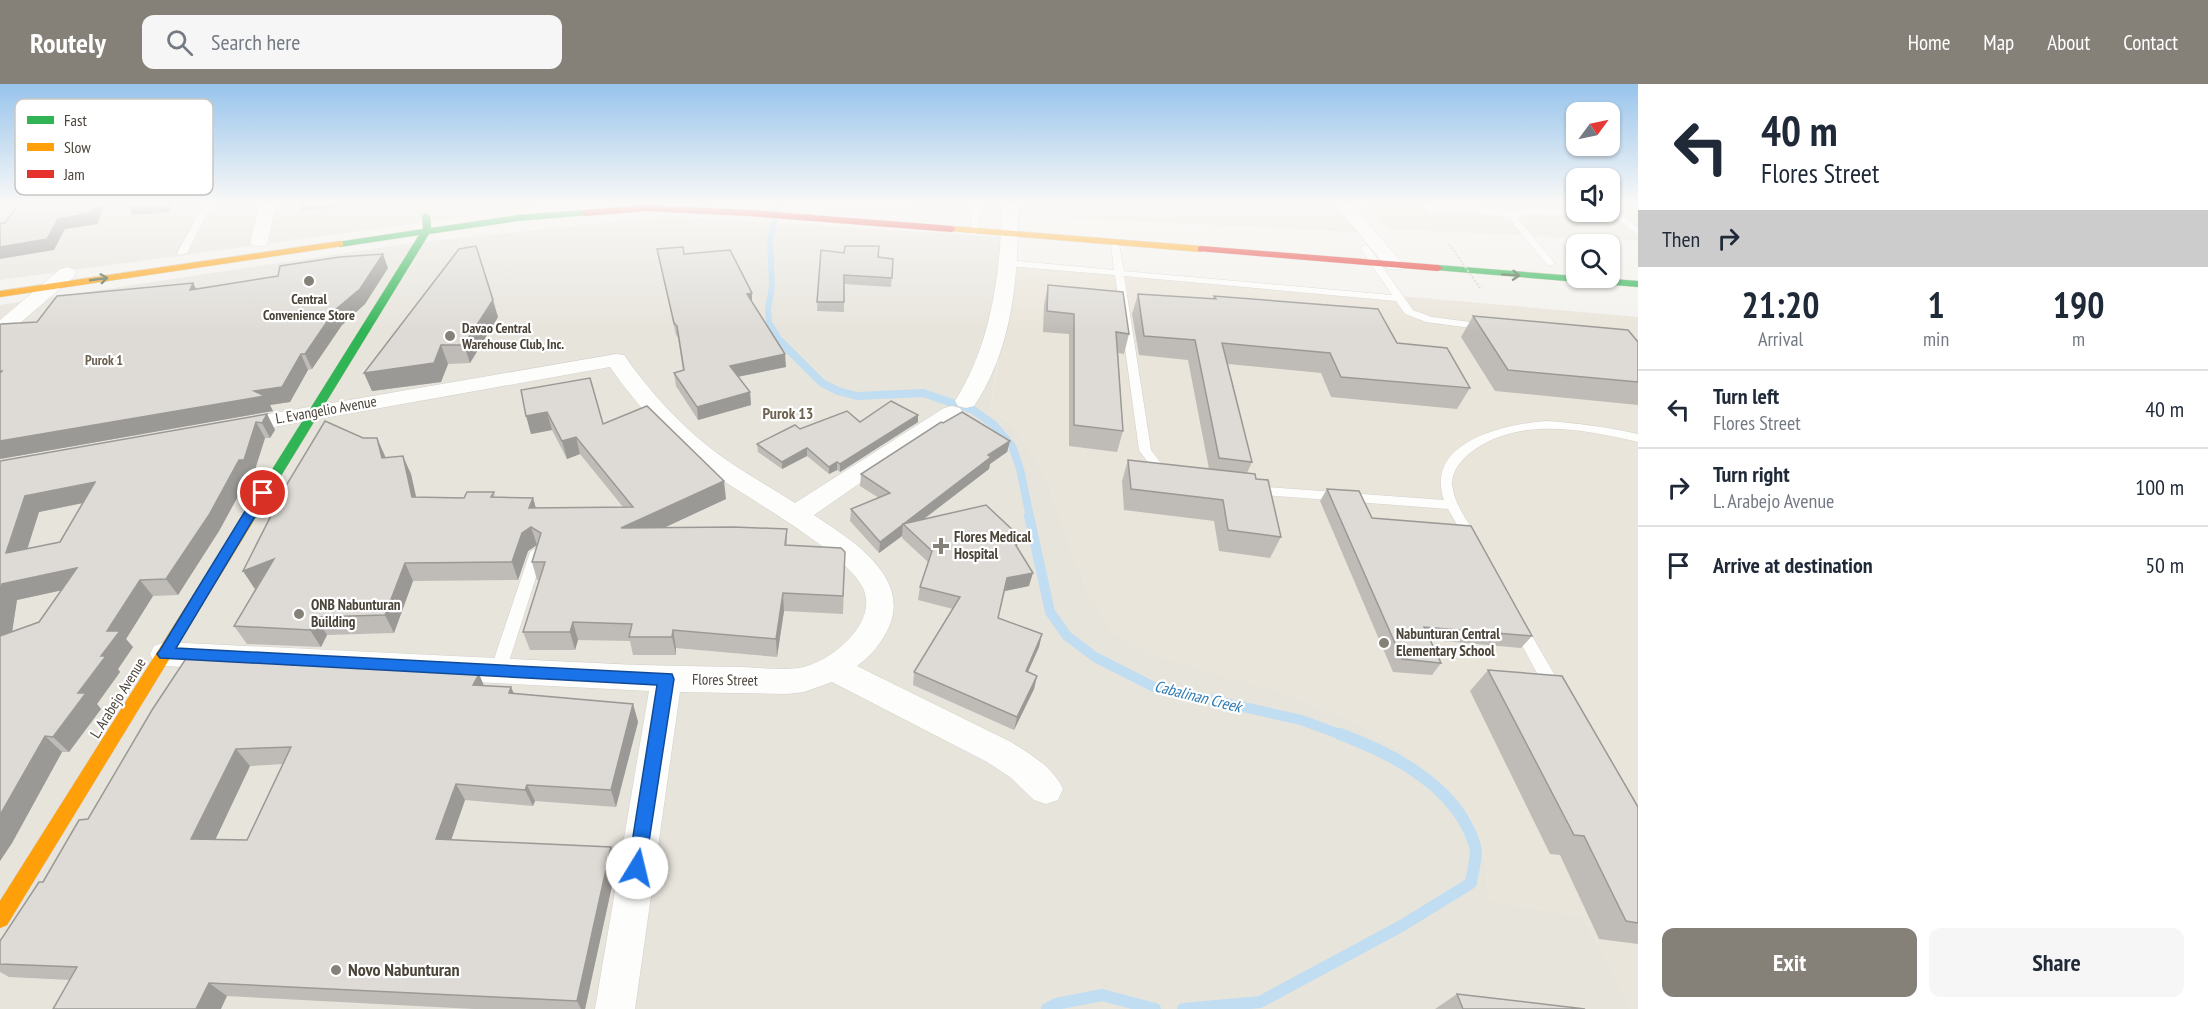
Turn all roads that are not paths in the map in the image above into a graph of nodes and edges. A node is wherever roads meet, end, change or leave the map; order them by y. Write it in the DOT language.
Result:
graph roads {
  1 [pos="186,245"];
  2 [pos="236,245"];
  3 [pos="283,245"];
  4 [pos="411,245"];
  5 [pos="1009,245"];
  6 [pos="1115,245"];
  7 [pos="1139,245"];
  8 [pos="1317,245"];
  9 [pos="1371,245"];
  10 [pos="1535,245"];
  11 [pos="182,253"];
  12 [pos="1379,257"];
  13 [pos="1008,263"];
  14 [pos="1550,263"];
  15 [pos="1566,264"];
  16 [pos="1395,266"];
  17 [pos="1620,269"];
  18 [pos="1638,270"];
  19 [pos="67,273"];
  20 [pos="1119,273"];
  21 [pos="0,283"];
  22 [pos="1638,284"];
  23 [pos="52,286"];
  24 [pos="0,294"];
  25 [pos="1397,298"];
  26 [pos="1497,328"];
  27 [pos="0,330"];
  28 [pos="616,360"];
  29 [pos="312,413"];
  30 [pos="208,431"];
  31 [pos="1638,438"];
  32 [pos="1179,479"];
  33 [pos="1234,488"];
  34 [pos="1453,505"];
  35 [pos="795,516"];
  36 [pos="537,552"];
  37 [pos="1481,556"];
  38 [pos="1515,618"];
  39 [pos="165,654"];
  40 [pos="833,668"];
  41 [pos="498,671"];
  42 [pos="666,679"];
  43 [pos="1560,700"];
  44 [pos="1046,789"];
  45 [pos="0,918"];
  46 [pos="615,1009"];
  1 -- 11 [label="lane"];
  2 -- 11 [label="main road"];
  23 -- 3 [label="main road, one-way"];
  4 -- 29 [label="main road, L. Arabejo Avenue"];
  5 -- 13 [label="street"];
  6 -- 20 [label="lane"];
  7 -- 12 [label="main road"];
  8 -- 12 [label="main road"];
  9 -- 12 [label="street"];
  10 -- 14 [label="lane"];
  11 -- 19 [label="main road"];
  12 -- 14 [label="main road"];
  12 -- 16 [label="street"];
  12 -- 25 [label="lane"];
  13 -- 20 [label="lane"];
  13 -- 35 [label="street"];
  14 -- 15 [label="main road"];
  16 -- 22 [label="main road, one-way"];
  17 -- 18 [label="main road"];
  19 -- 21 [label="main road"];
  19 -- 23 [label="street"];
  20 -- 25 [label="lane"];
  20 -- 32 [label="lane"];
  23 -- 24 [label="main road"];
  23 -- 27 [label="street"];
  25 -- 26 [label="lane"];
  28 -- 29 [label="street, L. Evangelio Avenue"];
  28 -- 35 [label="street, Flores Street"];
  29 -- 30 [label="street, L. Evangelio Avenue"];
  29 -- 39 [label="main road, L. Arabejo Avenue"];
  31 -- 34 [label="lane"];
  33 -- 34 [label="lane"];
  34 -- 37 [label="lane"];
  35 -- 40 [label="street, Flores Street"];
  36 -- 41 [label="lane"];
  38 -- 43 [label="lane"];
  39 -- 41 [label="street, Flores Street"];
  39 -- 45 [label="main road, L. Arabejo Avenue"];
  40 -- 42 [label="street, Flores Street"];
  40 -- 44 [label="street"];
  41 -- 42 [label="street, Flores Street"];
  42 -- 46 [label="street"];
}
